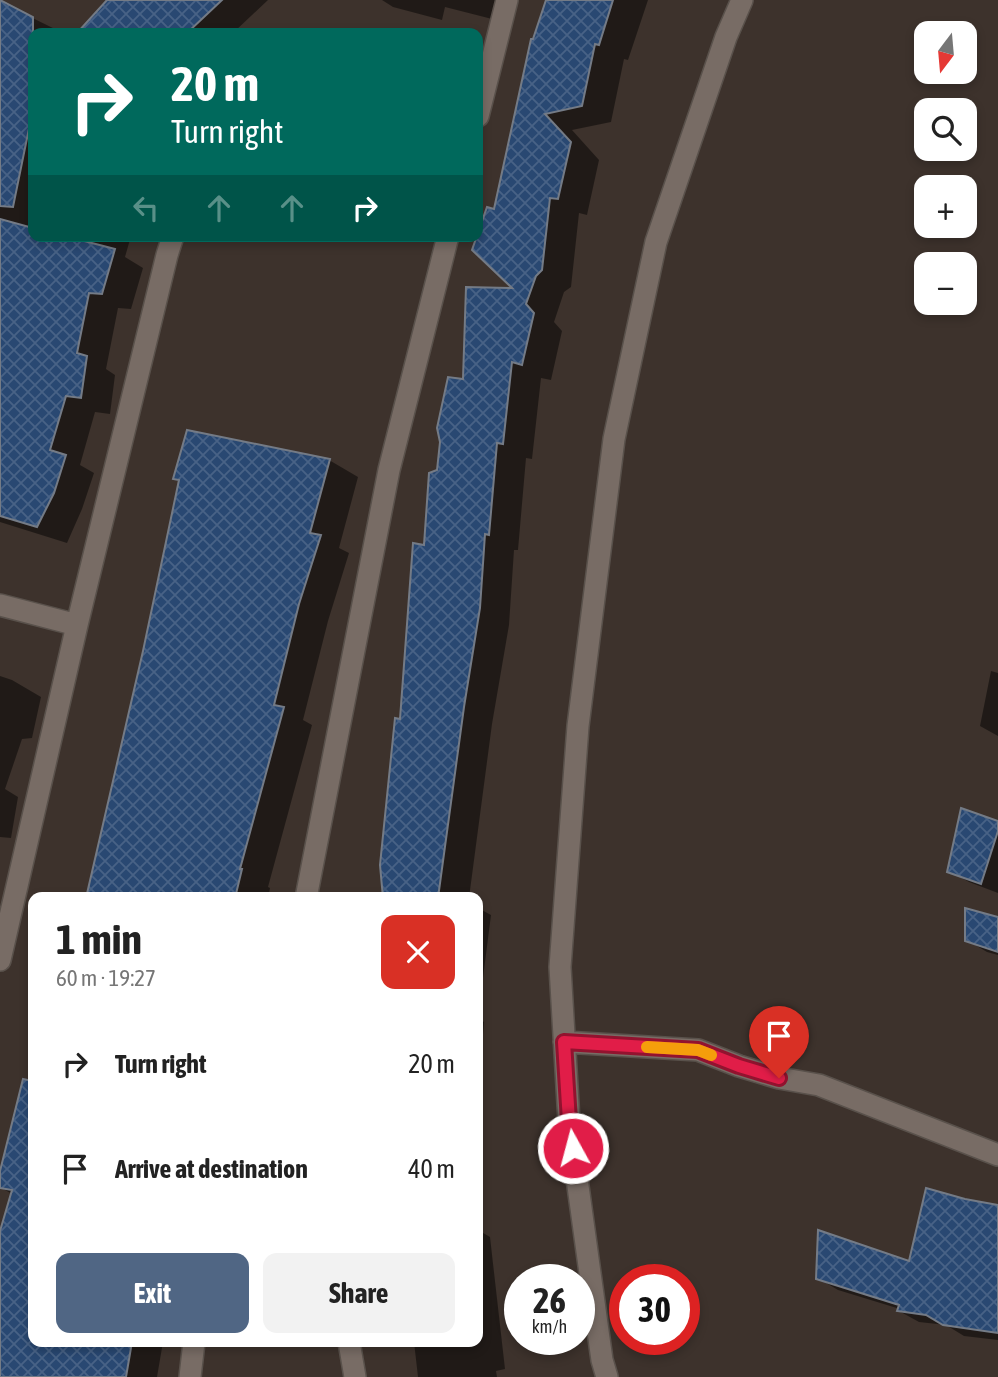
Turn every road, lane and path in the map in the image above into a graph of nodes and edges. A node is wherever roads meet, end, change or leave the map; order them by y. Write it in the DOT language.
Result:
graph roads {
  1 [pos="507,0"];
  2 [pos="742,0"];
  3 [pos="488,34"];
  4 [pos="483,75"];
  5 [pos="171,242"];
  6 [pos="446,242"];
  7 [pos="0,606"];
  8 [pos="78,625"];
  9 [pos="307,892"];
  10 [pos="0,960"];
  11 [pos="564,1042"];
  12 [pos="998,1155"];
  13 [pos="193,1347"];
  14 [pos="350,1347"];
  15 [pos="190,1377"];
  16 [pos="355,1377"];
  17 [pos="607,1377"];
  1 -- 3 [label="street"];
  2 -- 11 [label="street"];
  3 -- 4 [label="street"];
  5 -- 8 [label="street"];
  6 -- 9 [label="street"];
  7 -- 8 [label="street"];
  8 -- 10 [label="street"];
  11 -- 12 [label="street"];
  11 -- 17 [label="street"];
  13 -- 15 [label="street"];
  14 -- 16 [label="street"];
}
